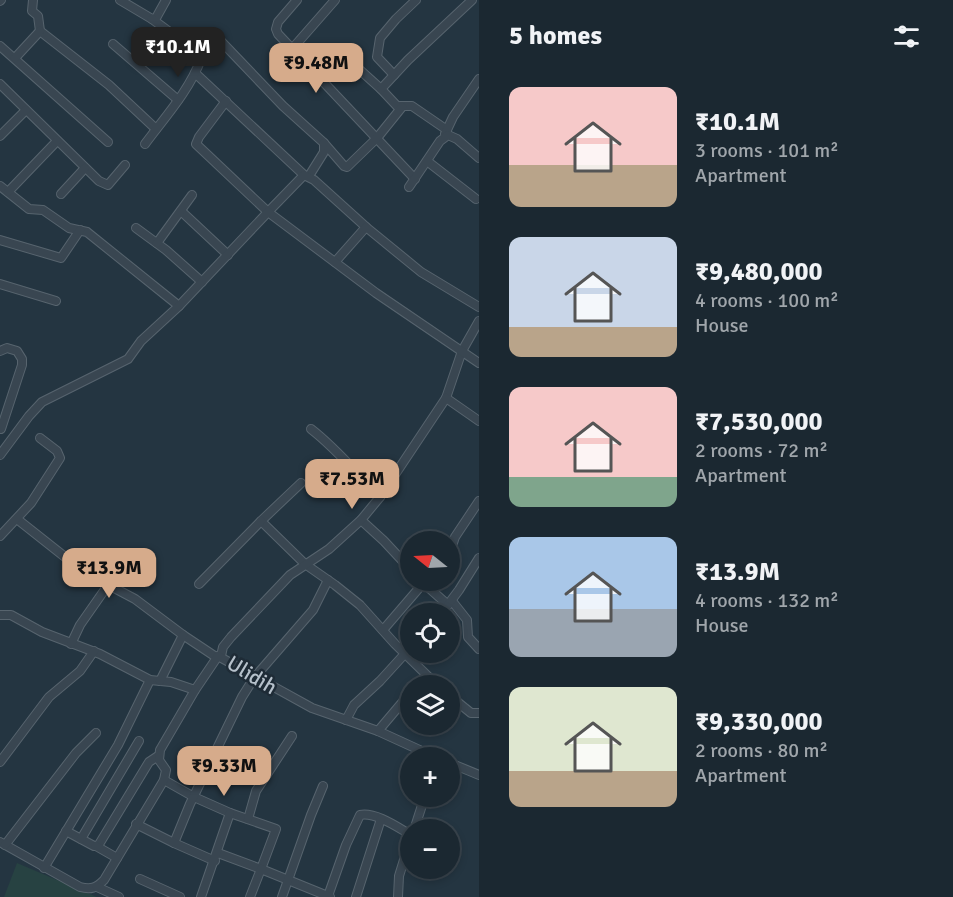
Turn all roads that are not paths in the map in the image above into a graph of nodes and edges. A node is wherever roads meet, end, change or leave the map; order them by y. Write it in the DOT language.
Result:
graph roads {
  1 [pos="120,0"];
  2 [pos="166,0"];
  3 [pos="297,0"];
  4 [pos="335,0"];
  5 [pos="416,0"];
  6 [pos="472,0"];
  7 [pos="31,1"];
  8 [pos="133,4"];
  9 [pos="152,20"];
  10 [pos="40,32"];
  11 [pos="217,37"];
  12 [pos="113,44"];
  13 [pos="0,46"];
  14 [pos="292,50"];
  15 [pos="15,58"];
  16 [pos="350,61"];
  17 [pos="195,73"];
  18 [pos="394,75"];
  19 [pos="479,79"];
  20 [pos="0,84"];
  21 [pos="381,88"];
  22 [pos="178,100"];
  23 [pos="226,101"];
  24 [pos="402,107"];
  25 [pos="26,110"];
  26 [pos="156,129"];
  27 [pos="445,134"];
  28 [pos="0,136"];
  29 [pos="376,139"];
  30 [pos="57,141"];
  31 [pos="108,142"];
  32 [pos="324,143"];
  33 [pos="145,144"];
  34 [pos="479,158"];
  35 [pos="427,161"];
  36 [pos="125,165"];
  37 [pos="85,168"];
  38 [pos="307,176"];
  39 [pos="415,179"];
  40 [pos="0,186"];
  41 [pos="409,187"];
  42 [pos="8,192"];
  43 [pos="61,194"];
  44 [pos="192,195"];
  45 [pos="476,199"];
  46 [pos="181,211"];
  47 [pos="268,212"];
  48 [pos="366,227"];
  49 [pos="136,228"];
  50 [pos="80,230"];
  51 [pos="0,240"];
  52 [pos="157,243"];
  53 [pos="228,255"];
  54 [pos="335,262"];
  55 [pos="202,282"];
  56 [pos="0,284"];
  57 [pos="56,301"];
  58 [pos="179,306"];
  59 [pos="479,307"];
  60 [pos="479,321"];
  61 [pos="0,351"];
  62 [pos="462,351"];
  63 [pos="479,363"];
  64 [pos="446,398"];
  65 [pos="479,421"];
  66 [pos="0,429"];
  67 [pos="311,429"];
  68 [pos="13,437"];
  69 [pos="39,438"];
  70 [pos="0,455"];
  71 [pos="301,483"];
  72 [pos="380,497"];
  73 [pos="479,501"];
  74 [pos="17,519"];
  75 [pos="361,520"];
  76 [pos="261,521"];
  77 [pos="459,531"];
  78 [pos="1,532"];
  79 [pos="400,558"];
  80 [pos="479,558"];
  81 [pos="305,564"];
  82 [pos="328,580"];
  83 [pos="199,584"];
  84 [pos="108,585"];
  85 [pos="416,591"];
  86 [pos="435,591"];
  87 [pos="450,603"];
  88 [pos="460,613"];
  89 [pos="0,615"];
  90 [pos="383,630"];
  91 [pos="183,635"];
  92 [pos="71,644"];
  93 [pos="400,644"];
  94 [pos="479,649"];
  95 [pos="94,651"];
  96 [pos="219,656"];
  97 [pos="400,659"];
  98 [pos="418,663"];
  99 [pos="428,675"];
  100 [pos="254,678"];
  101 [pos="150,681"];
  102 [pos="160,681"];
  103 [pos="195,690"];
  104 [pos="460,704"];
  105 [pos="400,705"];
  106 [pos="479,713"];
  107 [pos="346,720"];
  108 [pos="378,731"];
  109 [pos="96,733"];
  110 [pos="292,736"];
  111 [pos="139,741"];
  112 [pos="413,747"];
  113 [pos="158,756"];
  114 [pos="0,762"];
  115 [pos="460,767"];
  116 [pos="478,773"];
  117 [pos="164,780"];
  118 [pos="323,786"];
  119 [pos="194,797"];
  120 [pos="230,813"];
  121 [pos="248,819"];
  122 [pos="381,819"];
  123 [pos="136,824"];
  124 [pos="400,830"];
  125 [pos="66,831"];
  126 [pos="81,839"];
  127 [pos="174,843"];
  128 [pos="3,844"];
  129 [pos="96,846"];
  130 [pos="216,857"];
  131 [pos="117,858"];
  132 [pos="44,868"];
  133 [pos="261,869"];
  134 [pos="400,873"];
  135 [pos="140,879"];
  136 [pos="289,879"];
  137 [pos="97,887"];
  138 [pos="165,894"];
  139 [pos="103,897"];
  140 [pos="119,897"];
  141 [pos="180,897"];
  142 [pos="201,897"];
  143 [pos="250,897"];
  144 [pos="282,897"];
  145 [pos="329,897"];
  146 [pos="356,897"];
  147 [pos="398,897"];
  1 -- 8 [label="street"];
  2 -- 9 [label="street"];
  3 -- 14 [label="street"];
  4 -- 14 [label="street"];
  5 -- 18 [label="street"];
  6 -- 18 [label="street"];
  7 -- 10 [label="street"];
  8 -- 9 [label="street"];
  9 -- 17 [label="street"];
  10 -- 15 [label="street"];
  10 -- 26 [label="street"];
  11 -- 32 [label="street"];
  12 -- 22 [label="street"];
  13 -- 15 [label="street"];
  14 -- 29 [label="street"];
  15 -- 31 [label="street"];
  16 -- 21 [label="street"];
  17 -- 22 [label="street"];
  17 -- 23 [label="street"];
  18 -- 21 [label="street"];
  19 -- 27 [label="street"];
  20 -- 25 [label="street"];
  21 -- 24 [label="street"];
  22 -- 26 [label="street"];
  23 -- 38 [label="street"];
  23 -- 47 [label="street"];
  24 -- 27 [label="street"];
  24 -- 29 [label="street"];
  25 -- 28 [label="street"];
  25 -- 30 [label="street"];
  26 -- 33 [label="street"];
  27 -- 34 [label="street"];
  27 -- 35 [label="street"];
  29 -- 32 [label="street"];
  29 -- 39 [label="street"];
  30 -- 37 [label="street"];
  30 -- 42 [label="street"];
  32 -- 38 [label="street"];
  35 -- 39 [label="street"];
  35 -- 45 [label="street"];
  36 -- 37 [label="street"];
  37 -- 43 [label="street"];
  38 -- 47 [label="street"];
  38 -- 48 [label="street"];
  39 -- 41 [label="street"];
  40 -- 42 [label="street"];
  42 -- 50 [label="street"];
  44 -- 46 [label="street"];
  46 -- 52 [label="street"];
  46 -- 53 [label="street"];
  47 -- 53 [label="street"];
  47 -- 54 [label="street"];
  48 -- 54 [label="street"];
  48 -- 59 [label="street"];
  49 -- 52 [label="street"];
  50 -- 51 [label="street"];
  50 -- 58 [label="street"];
  52 -- 55 [label="street"];
  53 -- 55 [label="street"];
  54 -- 62 [label="street"];
  55 -- 58 [label="street"];
  56 -- 57 [label="street"];
  58 -- 68 [label="street"];
  60 -- 62 [label="street"];
  61 -- 66 [label="street"];
  62 -- 63 [label="street"];
  62 -- 64 [label="street"];
  64 -- 65 [label="street"];
  64 -- 72 [label="street"];
  66 -- 68 [label="street"];
  67 -- 72 [label="street"];
  68 -- 70 [label="street"];
  69 -- 74 [label="street"];
  71 -- 76 [label="street"];
  72 -- 75 [label="street"];
  73 -- 77 [label="street"];
  74 -- 78 [label="street"];
  74 -- 84 [label="street"];
  75 -- 79 [label="street"];
  75 -- 81 [label="street"];
  76 -- 81 [label="street"];
  76 -- 83 [label="street"];
  80 -- 87 [label="street"];
  81 -- 82 [label="street"];
  81 -- 96 [label="street"];
  82 -- 90 [label="street"];
  82 -- 100 [label="street"];
  84 -- 91 [label="street"];
  84 -- 92 [label="street"];
  85 -- 90 [label="street"];
  86 -- 87 [label="street"];
  88 -- 94 [label="street"];
  89 -- 92 [label="street"];
  90 -- 93 [label="street"];
  91 -- 96 [label="street"];
  91 -- 102 [label="street"];
  92 -- 95 [label="street"];
  95 -- 101 [label="street"];
  95 -- 114 [label="street"];
  96 -- 100 [label="street, Ulidih"];
  96 -- 103 [label="street, Ulidih"];
  97 -- 107 [label="street"];
  98 -- 99 [label="street"];
  100 -- 107 [label="street, Ulidih"];
  100 -- 119 [label="street"];
  101 -- 102 [label="street"];
  101 -- 125 [label="street"];
  102 -- 103 [label="street"];
  103 -- 113 [label="street, Ulidih"];
  104 -- 106 [label="street"];
  105 -- 108 [label="street"];
  107 -- 108 [label="street, Ulidih"];
  108 -- 112 [label="street, Ulidih"];
  109 -- 128 [label="street"];
  110 -- 121 [label="street"];
  111 -- 126 [label="street"];
  113 -- 117 [label="street"];
  113 -- 129 [label="street, Ulidih"];
  115 -- 116 [label="street"];
  117 -- 119 [label="street"];
  117 -- 123 [label="street"];
  118 -- 136 [label="street"];
  119 -- 120 [label="street"];
  119 -- 127 [label="street"];
  120 -- 121 [label="street"];
  120 -- 130 [label="street"];
  121 -- 133 [label="street"];
  122 -- 124 [label="street"];
  122 -- 145 [label="street"];
  122 -- 146 [label="street"];
  123 -- 127 [label="street"];
  123 -- 131 [label="street"];
  125 -- 126 [label="street"];
  125 -- 132 [label="street"];
  126 -- 129 [label="street"];
  127 -- 130 [label="street"];
  128 -- 132 [label="street"];
  129 -- 131 [label="street"];
  130 -- 133 [label="street"];
  130 -- 142 [label="street"];
  131 -- 137 [label="street"];
  132 -- 137 [label="street"];
  133 -- 136 [label="street"];
  133 -- 143 [label="street"];
  134 -- 147 [label="street"];
  135 -- 138 [label="street"];
  136 -- 144 [label="street"];
  136 -- 145 [label="street"];
  137 -- 139 [label="street"];
  137 -- 140 [label="street"];
  138 -- 141 [label="street"];
}
